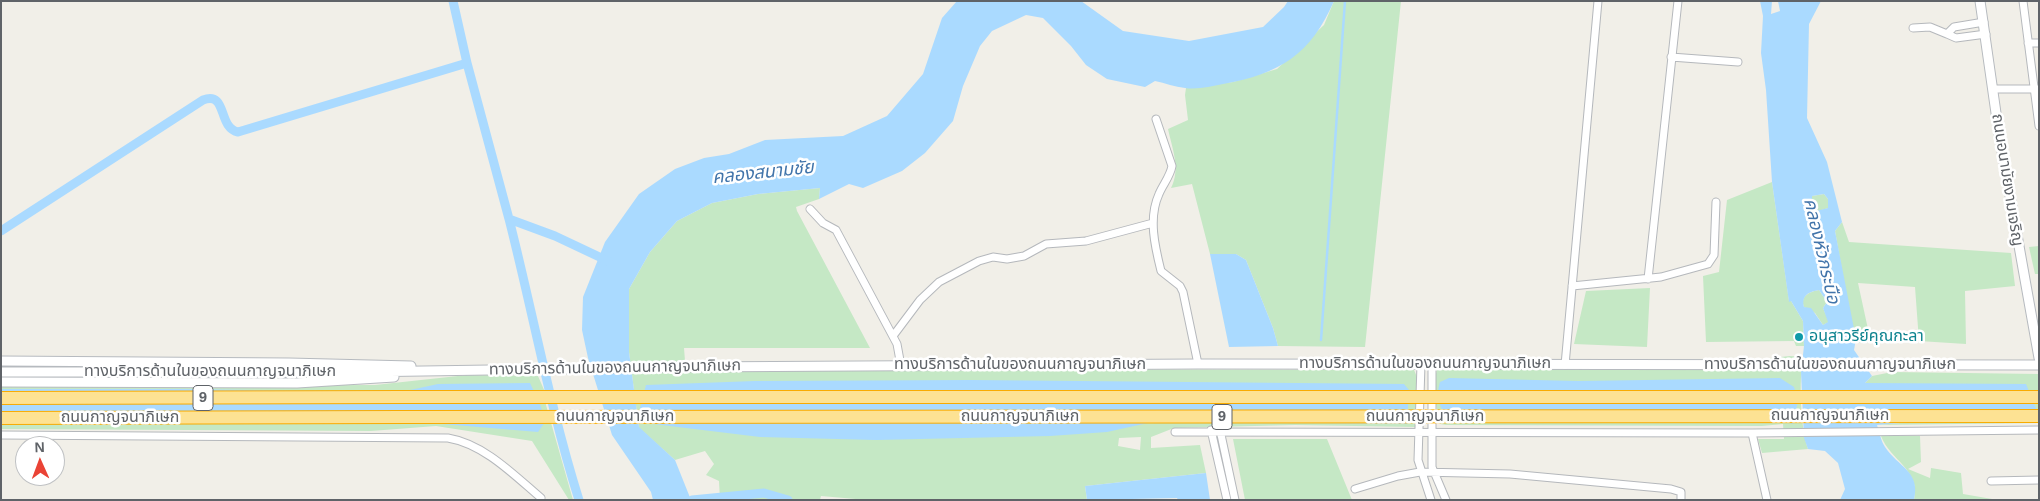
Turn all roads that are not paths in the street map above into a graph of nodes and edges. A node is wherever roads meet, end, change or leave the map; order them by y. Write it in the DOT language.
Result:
graph roads {
  1 [pos="1598,1"];
  2 [pos="1678,1"];
  3 [pos="1980,1"];
  4 [pos="2023,1"];
  5 [pos="1984,22"];
  6 [pos="1914,28"];
  7 [pos="1947,34"];
  8 [pos="1986,34"];
  9 [pos="2028,43"];
  10 [pos="2039,43"];
  11 [pos="1671,57"];
  12 [pos="1738,62"];
  13 [pos="1993,89"];
  14 [pos="2037,89"];
  15 [pos="1156,119"];
  16 [pos="2039,126"];
  17 [pos="1716,202"];
  18 [pos="810,209"];
  19 [pos="1153,223"];
  20 [pos="1648,278"];
  21 [pos="1572,286"];
  22 [pos="893,336"];
  23 [pos="2039,358"];
  24 [pos="1,361"];
  25 [pos="1198,364"];
  26 [pos="1421,364"];
  27 [pos="1432,364"];
  28 [pos="1565,365"];
  29 [pos="2039,365"];
  30 [pos="901,366"];
  31 [pos="466,371"];
  32 [pos="1,372"];
  33 [pos="1,382"];
  34 [pos="2039,396"];
  35 [pos="1,398"];
  36 [pos="2039,416"];
  37 [pos="1,418"];
  38 [pos="1211,430"];
  39 [pos="1220,430"];
  40 [pos="2039,430"];
  41 [pos="1175,432"];
  42 [pos="1420,432"];
  43 [pos="1431,432"];
  44 [pos="1752,432"];
  45 [pos="1,435"];
  46 [pos="1420,472"];
  47 [pos="1434,473"];
  48 [pos="2039,480"];
  49 [pos="1991,481"];
  50 [pos="1355,489"];
  51 [pos="540,498"];
  52 [pos="1226,500"];
  53 [pos="1235,500"];
  54 [pos="1431,500"];
  55 [pos="1446,500"];
  56 [pos="1681,500"];
  57 [pos="1767,500"];
  1 -- 21 [label="street"];
  2 -- 11 [label="street"];
  3 -- 5 [label="main road, ถนนอนามัยงามเจริญ"];
  4 -- 9 [label="street"];
  5 -- 7 [label="street"];
  5 -- 8 [label="main road, ถนนอนามัยงามเจริญ"];
  6 -- 7 [label="street"];
  7 -- 8 [label="street"];
  8 -- 13 [label="main road, ถนนอนามัยงามเจริญ"];
  9 -- 10 [label="street"];
  9 -- 14 [label="street"];
  11 -- 12 [label="street"];
  11 -- 20 [label="street"];
  13 -- 14 [label="street"];
  13 -- 23 [label="main road, ถนนอนามัยงามเจริญ"];
  14 -- 16 [label="street"];
  15 -- 19 [label="street"];
  17 -- 20 [label="street"];
  18 -- 22 [label="street"];
  19 -- 22 [label="street"];
  19 -- 25 [label="street"];
  20 -- 21 [label="street"];
  21 -- 28 [label="street"];
  22 -- 30 [label="street"];
  24 -- 31 [label="main road"];
  25 -- 26 [label="main road, ทางบริการด้านในของถนนกาญจนาภิเษก"];
  25 -- 30 [label="main road, ทางบริการด้านในของถนนกาญจนาภิเษก"];
  26 -- 27 [label="main road, ทางบริการด้านในของถนนกาญจนาภิเษก"];
  26 -- 42 [label="street"];
  27 -- 28 [label="main road, ทางบริการด้านในของถนนกาญจนาภิเษก"];
  27 -- 43 [label="street"];
  28 -- 29 [label="main road, ทางบริการด้านในของถนนกาญจนาภิเษก"];
  30 -- 31 [label="main road, ทางบริการด้านในของถนนกาญจนาภิเษก"];
  31 -- 32 [label="main road, ทางบริการด้านในของถนนกาญจนาภิเษก"];
  31 -- 33 [label="main road"];
  34 -- 35 [label="highway, ถนนกาญจนาภิเษก / 9, bridge"];
  36 -- 37 [label="highway, ถนนกาญจนาภิเษก / 9, bridge"];
  38 -- 39 [label="street"];
  38 -- 41 [label="street"];
  38 -- 52 [label="street"];
  39 -- 42 [label="street"];
  39 -- 53 [label="street"];
  40 -- 44 [label="street"];
  42 -- 43 [label="street"];
  42 -- 46 [label="street"];
  43 -- 44 [label="street"];
  43 -- 47 [label="street"];
  44 -- 57 [label="street"];
  45 -- 51 [label="street"];
  46 -- 47 [label="street"];
  46 -- 50 [label="street"];
  46 -- 54 [label="street"];
  47 -- 55 [label="street"];
  47 -- 56 [label="street"];
  48 -- 49 [label="street"];
}
